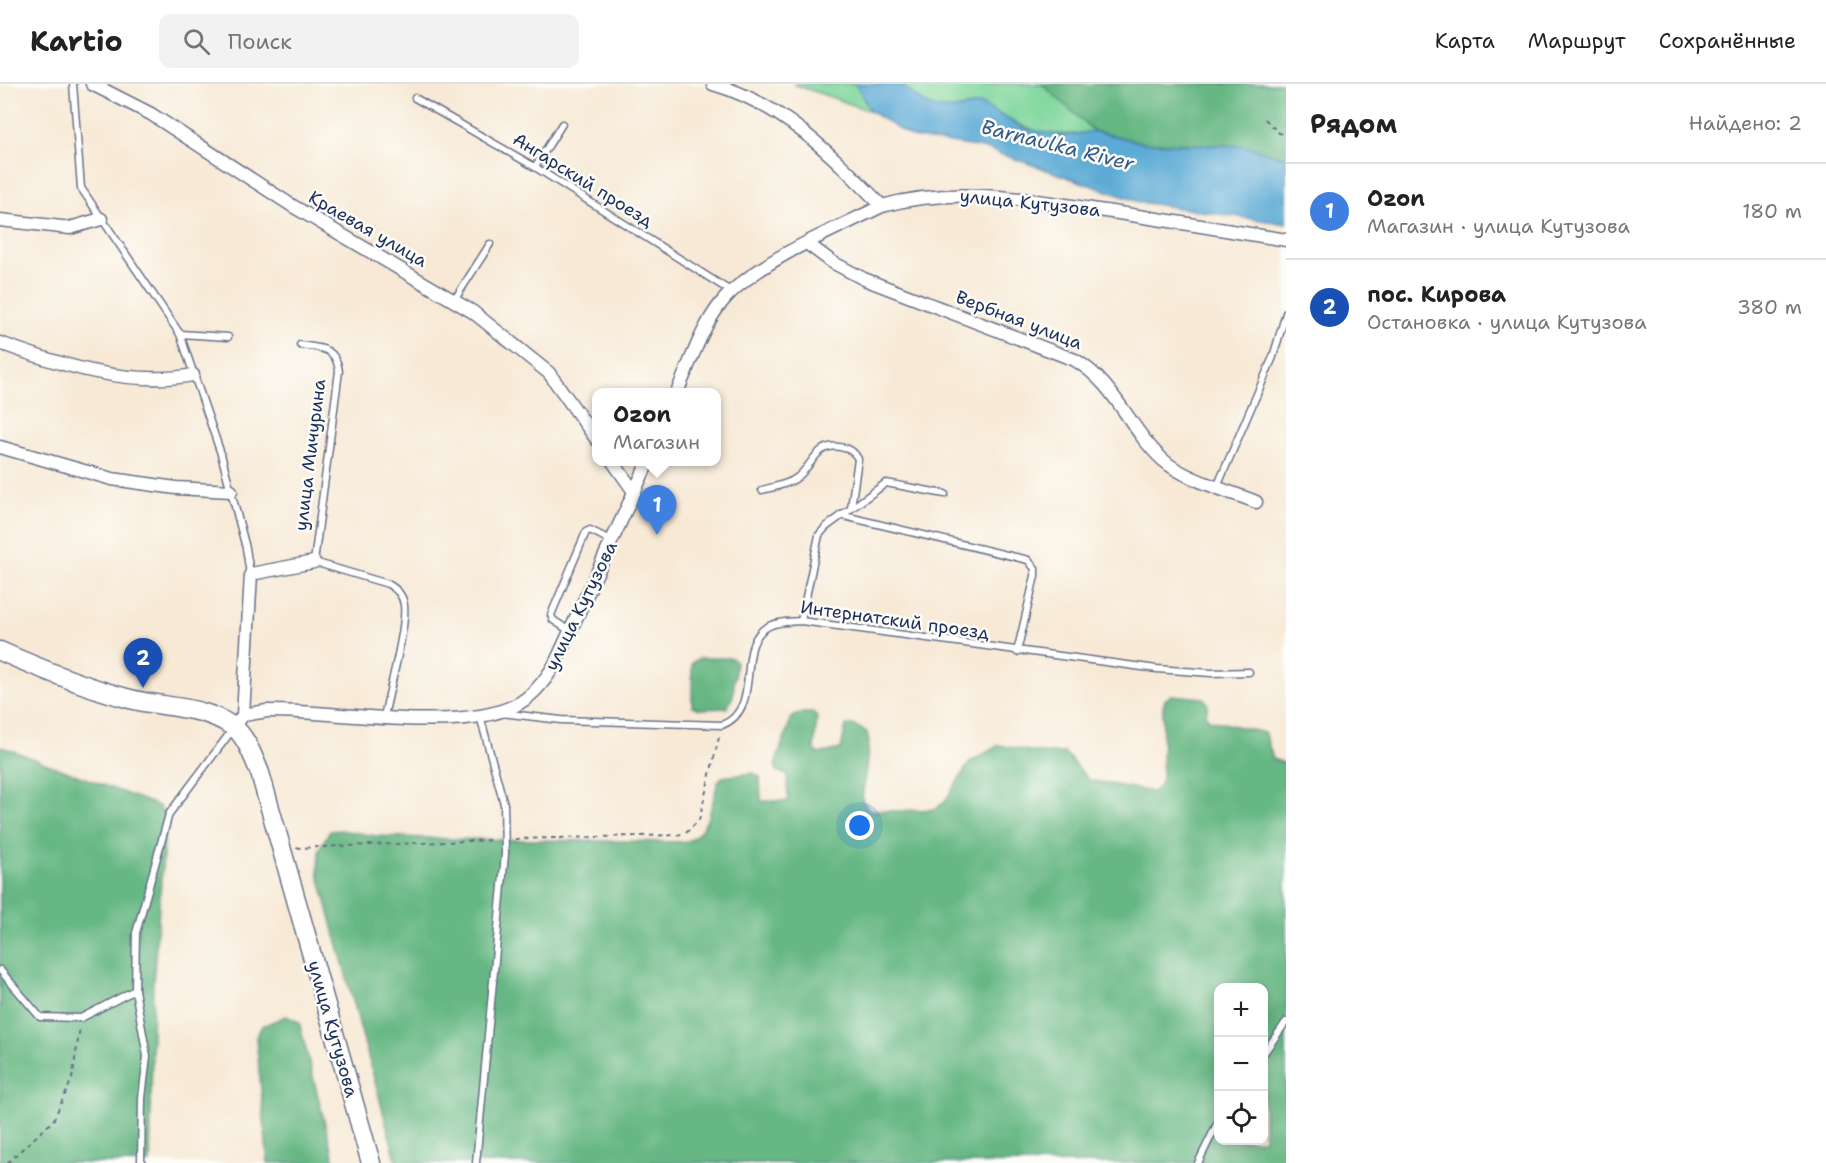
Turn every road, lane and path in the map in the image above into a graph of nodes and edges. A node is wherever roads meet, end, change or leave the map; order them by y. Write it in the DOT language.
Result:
graph roads {
  1 [pos="73,84"];
  2 [pos="92,84"];
  3 [pos="713,84"];
  4 [pos="415,98"];
  5 [pos="1265,119"];
  6 [pos="562,124"];
  7 [pos="1286,135"];
  8 [pos="535,167"];
  9 [pos="882,206"];
  10 [pos="101,219"];
  11 [pos="0,220"];
  12 [pos="1286,240"];
  13 [pos="808,243"];
  14 [pos="490,244"];
  15 [pos="732,292"];
  16 [pos="455,299"];
  17 [pos="1286,313"];
  18 [pos="180,334"];
  19 [pos="228,337"];
  20 [pos="0,343"];
  21 [pos="300,345"];
  22 [pos="193,375"];
  23 [pos="679,388"];
  24 [pos="592,433"];
  25 [pos="0,447"];
  26 [pos="615,466"];
  27 [pos="646,466"];
  28 [pos="1217,487"];
  29 [pos="762,490"];
  30 [pos="231,491"];
  31 [pos="635,493"];
  32 [pos="945,494"];
  33 [pos="1256,502"];
  34 [pos="851,508"];
  35 [pos="840,515"];
  36 [pos="612,541"];
  37 [pos="314,562"];
  38 [pos="250,574"];
  39 [pos="801,621"];
  40 [pos="570,631"];
  41 [pos="0,651"];
  42 [pos="1017,652"];
  43 [pos="1249,672"];
  44 [pos="498,713"];
  45 [pos="480,716"];
  46 [pos="384,717"];
  47 [pos="239,721"];
  48 [pos="722,725"];
  49 [pos="505,839"];
  50 [pos="281,848"];
  51 [pos="0,970"];
  52 [pos="135,990"];
  53 [pos="81,1018"];
  54 [pos="1286,1022"];
  55 [pos="1268,1046"];
  56 [pos="1214,1130"];
  57 [pos="7,1163"];
  58 [pos="141,1163"];
  59 [pos="371,1163"];
  60 [pos="476,1163"];
  61 [pos="1198,1163"];
  1 -- 10 [label="lane"];
  2 -- 16 [label="street, Краевая улица"];
  3 -- 9 [label="street"];
  4 -- 8 [label="lane, Ангарский проезд"];
  5 -- 7 [label="path"];
  6 -- 8 [label="lane"];
  8 -- 15 [label="lane, Ангарский проезд"];
  9 -- 12 [label="street, улица Кутузова"];
  9 -- 13 [label="street, улица Кутузова"];
  10 -- 11 [label="street"];
  10 -- 18 [label="lane"];
  13 -- 15 [label="street, улица Кутузова"];
  13 -- 28 [label="street, Вербная улица"];
  14 -- 16 [label="lane"];
  15 -- 23 [label="street, улица Кутузова"];
  16 -- 24 [label="street, Краевая улица"];
  17 -- 28 [label="lane"];
  18 -- 19 [label="lane"];
  18 -- 22 [label="lane"];
  20 -- 22 [label="street"];
  21 -- 37 [label="lane, улица Мичурина"];
  22 -- 30 [label="lane"];
  25 -- 30 [label="street"];
  26 -- 31 [label="street"];
  27 -- 31 [label="street, улица Кутузова"];
  28 -- 33 [label="street, Вербная улица"];
  29 -- 34 [label="lane"];
  30 -- 38 [label="lane"];
  31 -- 36 [label="street, улица Кутузова"];
  32 -- 34 [label="lane"];
  34 -- 35 [label="lane"];
  35 -- 39 [label="lane"];
  35 -- 42 [label="lane"];
  36 -- 40 [label="street, улица Кутузова"];
  36 -- 40 [label="lane"];
  37 -- 38 [label="street"];
  37 -- 46 [label="lane"];
  38 -- 47 [label="street"];
  39 -- 42 [label="lane, Интернатский проезд"];
  39 -- 48 [label="lane, Интернатский проезд"];
  40 -- 44 [label="street, улица Кутузова"];
  41 -- 47 [label="main road, улица Кутузова"];
  42 -- 43 [label="lane, Интернатский проезд"];
  44 -- 45 [label="street, улица Кутузова"];
  44 -- 48 [label="lane"];
  45 -- 46 [label="street, улица Кутузова"];
  45 -- 49 [label="lane"];
  46 -- 47 [label="street, улица Кутузова"];
  47 -- 50 [label="main road, улица Кутузова"];
  47 -- 52 [label="lane"];
  48 -- 49 [label="path"];
  49 -- 50 [label="path"];
  49 -- 60 [label="lane"];
  50 -- 59 [label="main road, улица Кутузова"];
  51 -- 53 [label="lane"];
  52 -- 53 [label="lane"];
  52 -- 58 [label="lane"];
  53 -- 57 [label="path"];
  54 -- 55 [label="lane"];
  56 -- 61 [label="lane"];
}
